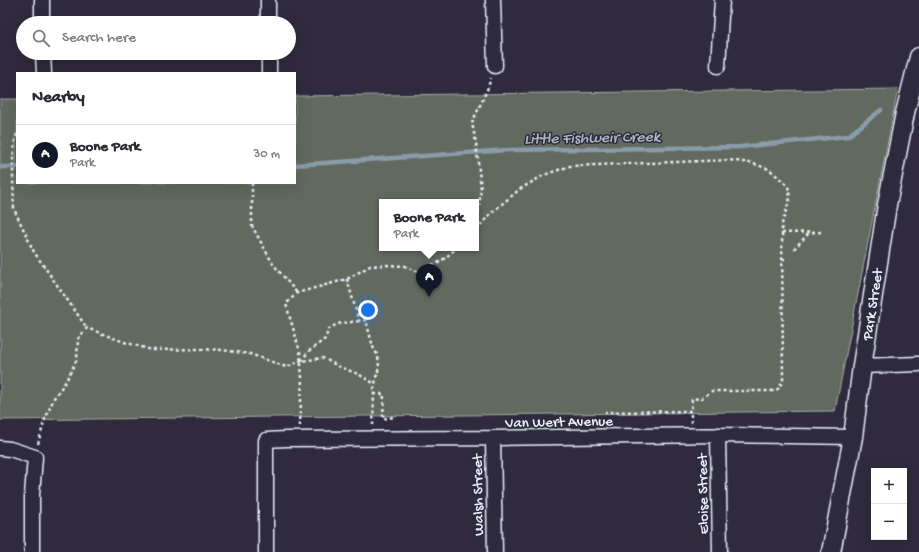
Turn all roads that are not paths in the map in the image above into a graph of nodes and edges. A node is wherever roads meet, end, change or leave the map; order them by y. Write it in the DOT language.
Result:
graph roads {
  1 [pos="42,0"];
  2 [pos="268,0"];
  3 [pos="492,0"];
  4 [pos="722,0"];
  5 [pos="42,16"];
  6 [pos="268,16"];
  7 [pos="919,57"];
  8 [pos="43,60"];
  9 [pos="269,60"];
  10 [pos="495,66"];
  11 [pos="718,66"];
  12 [pos="44,72"];
  13 [pos="269,72"];
  14 [pos="919,364"];
  15 [pos="862,366"];
  16 [pos="718,436"];
  17 [pos="853,437"];
  18 [pos="494,438"];
  19 [pos="0,448"];
  20 [pos="32,552"];
  21 [pos="266,552"];
  22 [pos="495,552"];
  23 [pos="720,552"];
  24 [pos="831,552"];
  1 -- 5 [label="street"];
  2 -- 6 [label="street"];
  3 -- 10 [label="street"];
  4 -- 11 [label="street"];
  7 -- 15 [label="street, Park Street"];
  8 -- 12 [label="street"];
  9 -- 13 [label="street"];
  14 -- 15 [label="street"];
  15 -- 17 [label="street, Park Street"];
  16 -- 17 [label="street, Van Wert Avenue"];
  16 -- 18 [label="street, Van Wert Avenue"];
  16 -- 23 [label="street, Eloise Street"];
  17 -- 24 [label="street, Park Street"];
  18 -- 21 [label="street, Van Wert Avenue"];
  18 -- 22 [label="street, Walsh Street"];
  19 -- 20 [label="street"];
}
